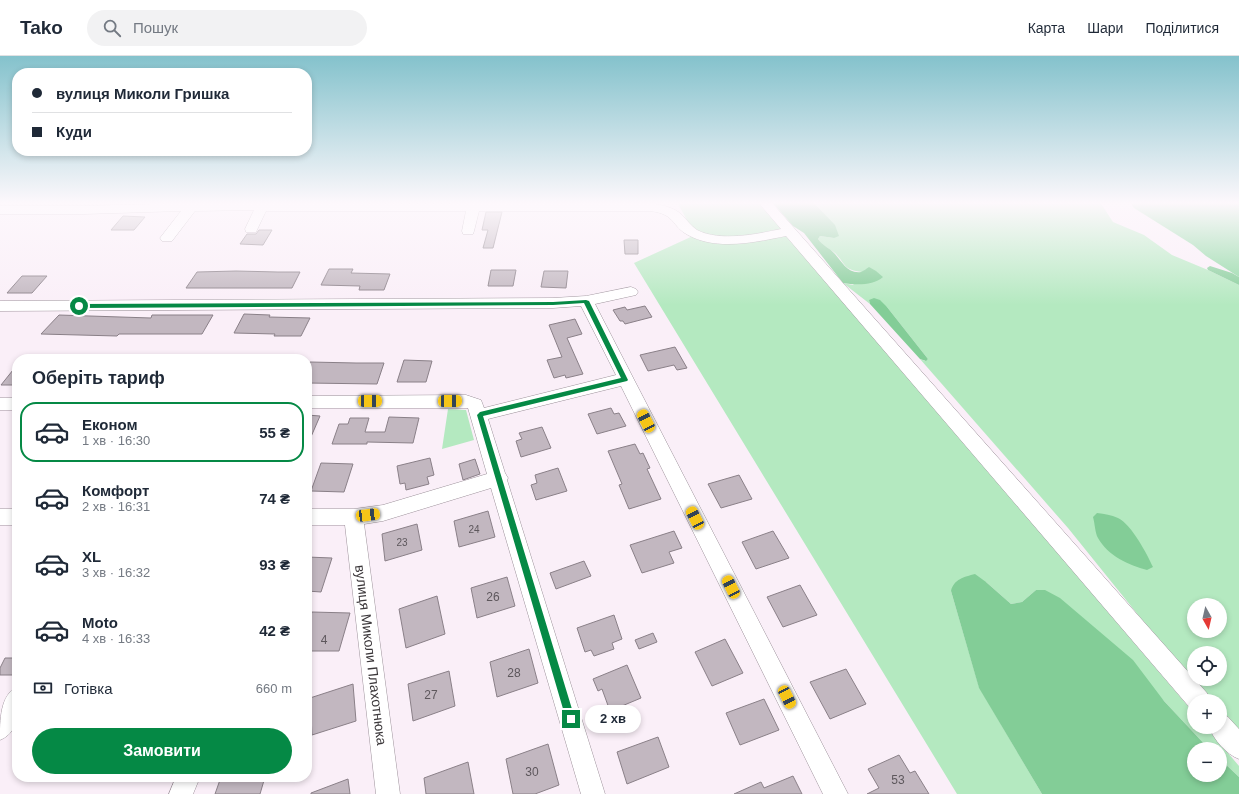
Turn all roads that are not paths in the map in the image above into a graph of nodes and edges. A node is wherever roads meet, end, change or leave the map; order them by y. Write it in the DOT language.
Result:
graph roads {
  1 [pos="706,236"];
  2 [pos="765,236"];
  3 [pos="795,236"];
  4 [pos="631,292"];
  5 [pos="586,301"];
  6 [pos="0,306"];
  7 [pos="625,380"];
  8 [pos="312,402"];
  9 [pos="0,404"];
  10 [pos="12,404"];
  11 [pos="480,415"];
  12 [pos="499,478"];
  13 [pos="0,517"];
  14 [pos="12,517"];
  15 [pos="312,517"];
  16 [pos="354,517"];
  17 [pos="1193,694"];
  18 [pos="12,707"];
  19 [pos="0,728"];
  20 [pos="1227,733"];
  21 [pos="1239,747"];
  22 [pos="186,782"];
  23 [pos="181,794"];
  24 [pos="388,794"];
  25 [pos="593,794"];
  26 [pos="836,794"];
  1 -- 2 [label="street"];
  3 -- 17 [label="street"];
  4 -- 5 [label="street"];
  5 -- 6 [label="street"];
  5 -- 7 [label="street"];
  7 -- 11 [label="street"];
  7 -- 26 [label="street"];
  8 -- 11 [label="street"];
  9 -- 10 [label="street"];
  11 -- 12 [label="street"];
  12 -- 16 [label="street"];
  12 -- 25 [label="street"];
  13 -- 14 [label="street"];
  15 -- 16 [label="street"];
  16 -- 24 [label="street, вулиця Миколи Плахотнюка"];
  18 -- 19 [label="street"];
  20 -- 21 [label="street"];
  22 -- 23 [label="street"];
}
